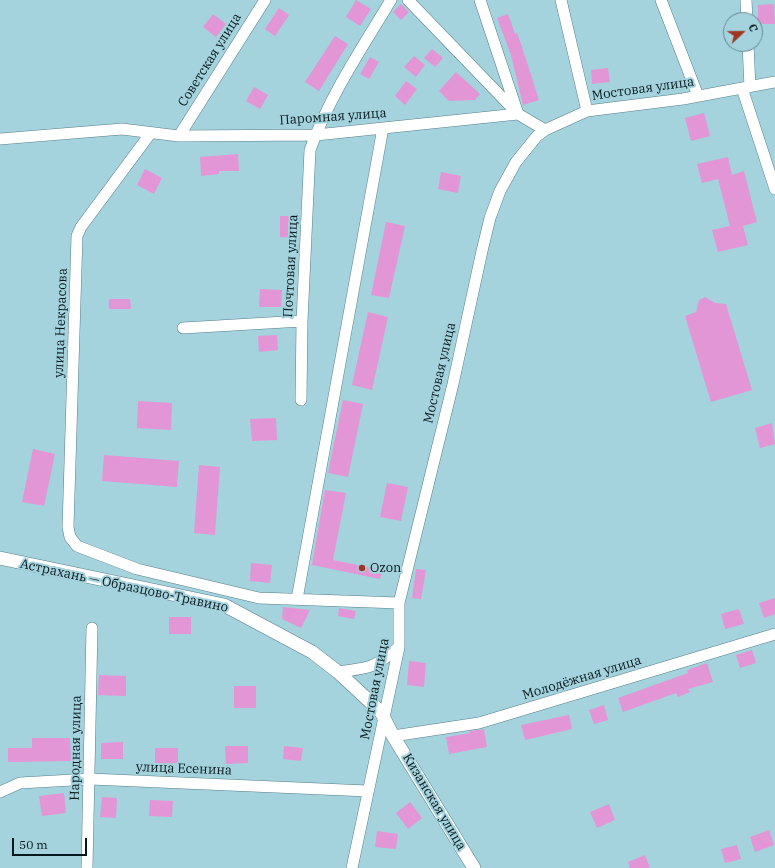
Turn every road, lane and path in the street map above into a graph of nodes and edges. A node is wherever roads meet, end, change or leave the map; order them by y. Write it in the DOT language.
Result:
graph roads {
  1 [pos="265,0"];
  2 [pos="391,0"];
  3 [pos="408,0"];
  4 [pos="480,0"];
  5 [pos="561,0"];
  6 [pos="661,0"];
  7 [pos="746,0"];
  8 [pos="747,12"];
  9 [pos="748,52"];
  10 [pos="775,82"];
  11 [pos="746,88"];
  12 [pos="698,96"];
  13 [pos="587,111"];
  14 [pos="518,114"];
  15 [pos="383,128"];
  16 [pos="545,130"];
  17 [pos="150,134"];
  18 [pos="316,135"];
  19 [pos="179,136"];
  20 [pos="0,139"];
  21 [pos="775,189"];
  22 [pos="302,321"];
  23 [pos="183,328"];
  24 [pos="301,400"];
  25 [pos="0,558"];
  26 [pos="297,599"];
  27 [pos="399,603"];
  28 [pos="92,628"];
  29 [pos="775,634"];
  30 [pos="399,647"];
  31 [pos="338,672"];
  32 [pos="384,718"];
  33 [pos="393,736"];
  34 [pos="90,779"];
  35 [pos="368,791"];
  36 [pos="0,792"];
  37 [pos="87,868"];
  38 [pos="352,868"];
  39 [pos="474,868"];
  1 -- 19 [label="street, Советская улица"];
  2 -- 18 [label="street, Почтовая улица"];
  3 -- 14 [label="street"];
  4 -- 14 [label="street"];
  5 -- 13 [label="street"];
  6 -- 12 [label="street"];
  7 -- 8 [label="street"];
  9 -- 11 [label="street"];
  10 -- 11 [label="street, Мостовая улица"];
  11 -- 12 [label="street, Мостовая улица"];
  11 -- 21 [label="street"];
  12 -- 13 [label="street, Мостовая улица"];
  13 -- 16 [label="street, Мостовая улица"];
  14 -- 15 [label="street, Паромная улица"];
  14 -- 16 [label="street"];
  15 -- 18 [label="street, Паромная улица"];
  15 -- 26 [label="street"];
  16 -- 27 [label="street, Мостовая улица"];
  17 -- 19 [label="street, Паромная улица"];
  17 -- 20 [label="street, Паромная улица"];
  17 -- 26 [label="street, улица Некрасова"];
  18 -- 19 [label="street, Паромная улица"];
  18 -- 22 [label="street, Почтовая улица"];
  22 -- 23 [label="street"];
  22 -- 24 [label="street, Почтовая улица"];
  25 -- 31 [label="street, Астрахань — Образцово-Травино"];
  26 -- 27 [label="street"];
  27 -- 30 [label="street, Мостовая улица"];
  28 -- 34 [label="street, Народная улица"];
  29 -- 33 [label="street, Молодёжная улица"];
  30 -- 31 [label="street"];
  30 -- 32 [label="street, Мостовая улица"];
  31 -- 32 [label="street, Астрахань — Образцово-Травино"];
  32 -- 33 [label="street, Астрахань — Образцово-Травино"];
  32 -- 35 [label="street, Мостовая улица"];
  33 -- 39 [label="street, Кизанская улица"];
  34 -- 35 [label="street, улица Есенина"];
  34 -- 36 [label="street, улица Есенина"];
  34 -- 37 [label="street, Народная улица"];
  35 -- 38 [label="street, Мостовая улица"];
}
